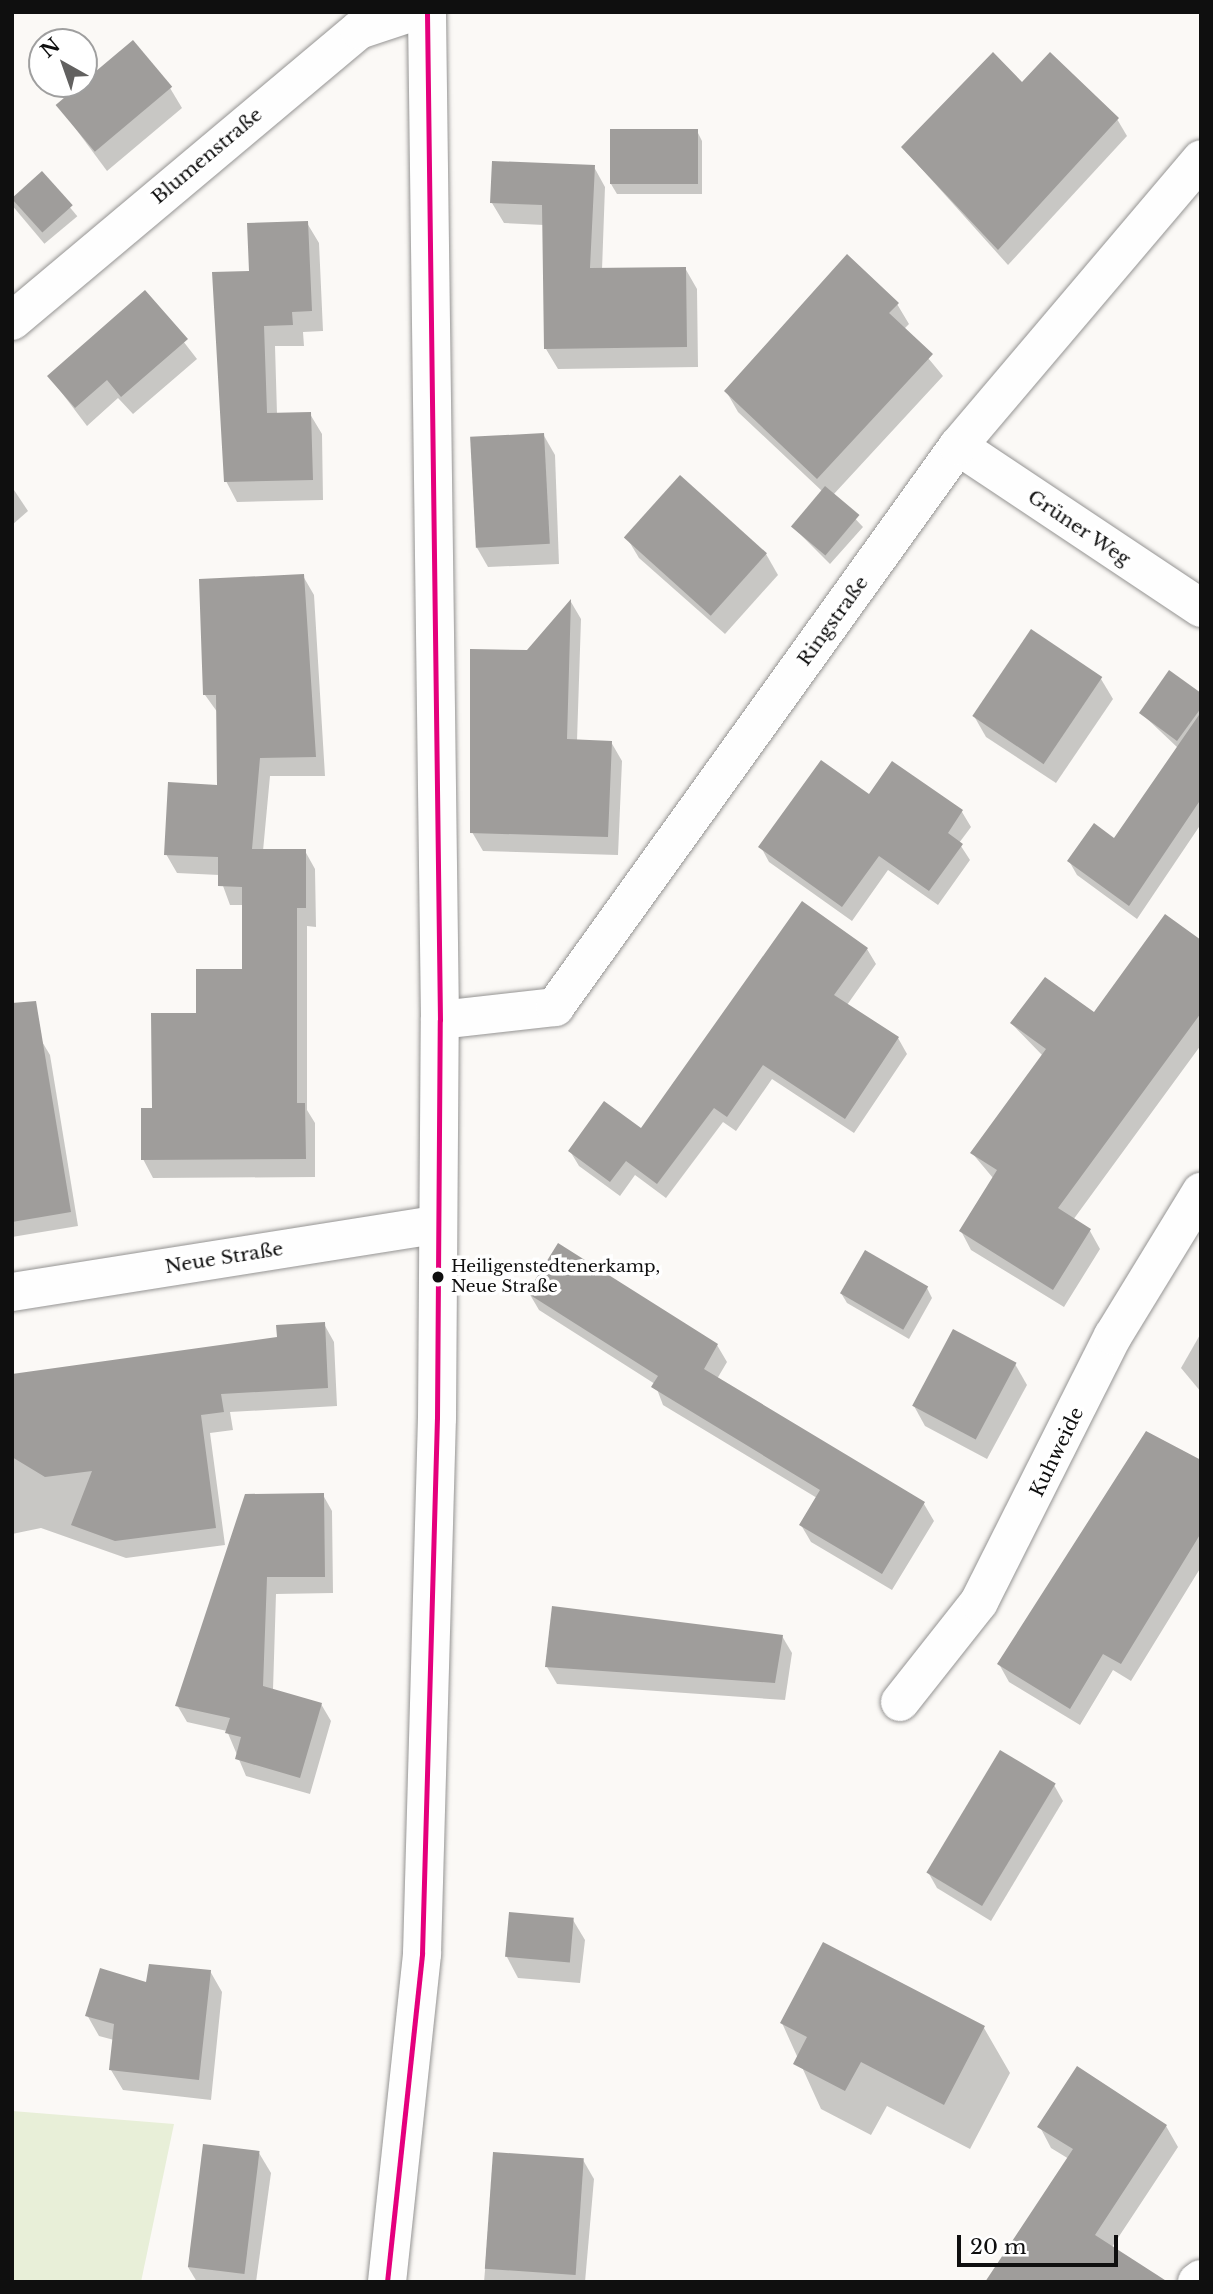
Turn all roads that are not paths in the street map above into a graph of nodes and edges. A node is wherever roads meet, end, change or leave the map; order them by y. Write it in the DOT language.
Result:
graph roads {
  1 [pos="413,12"];
  2 [pos="427,12"];
  3 [pos="1201,159"];
  4 [pos="12,321"];
  5 [pos="958,446"];
  6 [pos="1201,608"];
  7 [pos="440,1020"];
  8 [pos="1201,1192"];
  9 [pos="435,1225"];
  10 [pos="12,1292"];
  11 [pos="900,1702"];
  12 [pos="387,2282"];
  1 -- 4 [label="street, Blumenstraße"];
  2 -- 7 [label="street"];
  3 -- 5 [label="street, Ringstraße"];
  5 -- 6 [label="street, Grüner Weg"];
  5 -- 7 [label="street, Ringstraße"];
  7 -- 9 [label="street"];
  8 -- 11 [label="street, Kuhweide"];
  9 -- 10 [label="street, Neue Straße"];
  9 -- 12 [label="street"];
}
